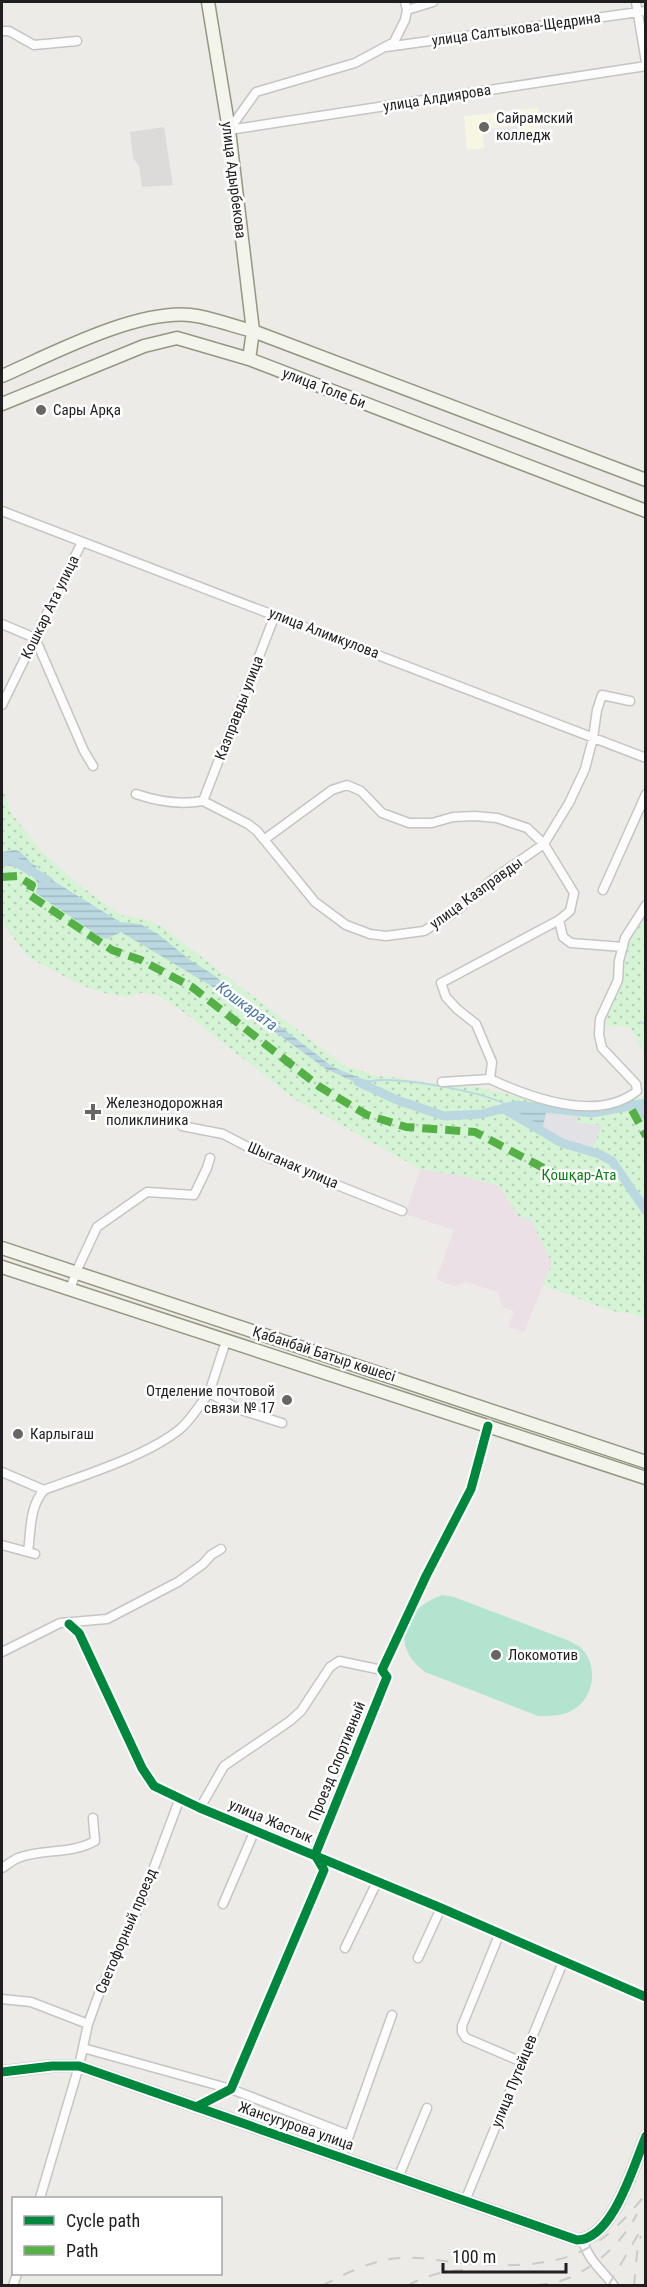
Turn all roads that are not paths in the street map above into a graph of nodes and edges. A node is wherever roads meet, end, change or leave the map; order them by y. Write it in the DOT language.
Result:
graph roads {
  1 [pos="208,2"];
  2 [pos="433,2"];
  3 [pos="636,2"];
  4 [pos="406,6"];
  5 [pos="641,12"];
  6 [pos="2,31"];
  7 [pos="77,41"];
  8 [pos="386,47"];
  9 [pos="645,64"];
  10 [pos="229,130"];
  11 [pos="253,331"];
  12 [pos="249,359"];
  13 [pos="2,376"];
  14 [pos="2,404"];
  15 [pos="645,480"];
  16 [pos="2,511"];
  17 [pos="645,511"];
  18 [pos="82,542"];
  19 [pos="274,615"];
  20 [pos="2,624"];
  21 [pos="35,638"];
  22 [pos="630,701"];
  23 [pos="2,705"];
  24 [pos="593,738"];
  25 [pos="645,758"];
  26 [pos="93,766"];
  27 [pos="136,794"];
  28 [pos="645,798"];
  29 [pos="203,801"];
  30 [pos="265,839"];
  31 [pos="544,844"];
  32 [pos="603,890"];
  33 [pos="645,905"];
  34 [pos="559,920"];
  35 [pos="622,947"];
  36 [pos="490,1079"];
  37 [pos="442,1082"];
  38 [pos="182,1126"];
  39 [pos="210,1158"];
  40 [pos="402,1211"];
  41 [pos="2,1248"];
  42 [pos="2,1267"];
  43 [pos="76,1272"];
  44 [pos="70,1290"];
  45 [pos="226,1341"];
  46 [pos="208,1393"];
  47 [pos="282,1423"];
  48 [pos="488,1426"];
  49 [pos="645,1462"];
  50 [pos="2,1472"];
  51 [pos="645,1478"];
  52 [pos="44,1490"];
  53 [pos="2,1545"];
  54 [pos="221,1549"];
  55 [pos="69,1624"];
  56 [pos="2,1652"];
  57 [pos="382,1670"];
  58 [pos="180,1798"];
  59 [pos="200,1808"];
  60 [pos="93,1818"];
  61 [pos="255,1830"];
  62 [pos="315,1855"];
  63 [pos="2,1868"];
  64 [pos="378,1882"];
  65 [pos="223,1904"];
  66 [pos="441,1908"];
  67 [pos="499,1935"];
  68 [pos="345,1948"];
  69 [pos="418,1958"];
  70 [pos="563,1962"];
  71 [pos="645,1997"];
  72 [pos="2,1999"];
  73 [pos="392,2015"];
  74 [pos="88,2024"];
  75 [pos="83,2048"];
  76 [pos="522,2062"];
  77 [pos="79,2066"];
  78 [pos="2,2072"];
  79 [pos="231,2089"];
  80 [pos="196,2107"];
  81 [pos="427,2108"];
  82 [pos="349,2135"];
  83 [pos="645,2136"];
  84 [pos="341,2158"];
  85 [pos="398,2178"];
  86 [pos="41,2197"];
  87 [pos="465,2201"];
  88 [pos="580,2240"];
  89 [pos="614,2286"];
  1 -- 10 [label="main road, улица Адырбекова"];
  2 -- 4 [label="street"];
  3 -- 5 [label="street"];
  4 -- 8 [label="street"];
  5 -- 8 [label="street, улица Салтыкова-Щедрина"];
  5 -- 9 [label="street"];
  6 -- 7 [label="street"];
  8 -- 10 [label="street"];
  9 -- 10 [label="street, улица Алдиярова"];
  10 -- 11 [label="main road, улица Адырбекова"];
  11 -- 12 [label="main road, улица Адырбекова"];
  11 -- 13 [label="main road, улица Толе Би"];
  11 -- 15 [label="main road, улица Толе Би"];
  12 -- 14 [label="main road, улица Толе Би"];
  12 -- 17 [label="main road, улица Толе Би"];
  16 -- 18 [label="street, улица Алимкулова"];
  18 -- 19 [label="street, улица Алимкулова"];
  18 -- 21 [label="street, Кошкар Ата улица"];
  19 -- 24 [label="street, улица Алимкулова"];
  19 -- 29 [label="street, Казправды улица"];
  20 -- 21 [label="street"];
  21 -- 23 [label="street, Кошкар Ата улица"];
  21 -- 26 [label="street"];
  22 -- 24 [label="street, улица Казправды"];
  24 -- 25 [label="street, улица Алимкулова"];
  24 -- 31 [label="street, улица Казправды"];
  27 -- 29 [label="street"];
  28 -- 32 [label="street"];
  29 -- 30 [label="street, улица Казправды"];
  30 -- 31 [label="street"];
  30 -- 31 [label="street, улица Казправды"];
  31 -- 34 [label="street"];
  33 -- 35 [label="street"];
  34 -- 35 [label="street"];
  34 -- 36 [label="street"];
  35 -- 36 [label="street"];
  36 -- 37 [label="street"];
  38 -- 40 [label="street, Шыганак улица"];
  39 -- 43 [label="street"];
  41 -- 43 [label="main road, Қабанбай Батыр көшесі"];
  42 -- 44 [label="main road, Қабанбай Батыр көшесі"];
  43 -- 44 [label="street"];
  43 -- 49 [label="main road, Қабанбай Батыр көшесі"];
  44 -- 45 [label="main road, Қабанбай Батыр көшесі"];
  45 -- 46 [label="street"];
  45 -- 48 [label="main road, Қабанбай Батыр көшесі"];
  46 -- 47 [label="street"];
  46 -- 52 [label="street"];
  48 -- 51 [label="main road, Қабанбай Батыр көшесі"];
  48 -- 57 [label="street, Проезд Спортивный"];
  50 -- 52 [label="street"];
  52 -- 53 [label="street"];
  54 -- 55 [label="street"];
  55 -- 56 [label="street"];
  55 -- 58 [label="street, улица Жастык"];
  57 -- 59 [label="street"];
  57 -- 62 [label="street, Проезд Спортивный"];
  58 -- 59 [label="street, улица Жастык"];
  58 -- 74 [label="street, Светофорный проезд"];
  59 -- 61 [label="street, улица Жастык"];
  60 -- 63 [label="street"];
  61 -- 62 [label="street, улица Жастык"];
  61 -- 65 [label="street"];
  62 -- 64 [label="street, улица Жастык"];
  62 -- 79 [label="street"];
  64 -- 66 [label="street, улица Жастык"];
  64 -- 68 [label="street"];
  66 -- 67 [label="street, улица Жастык"];
  66 -- 69 [label="street"];
  67 -- 70 [label="street, улица Жастык"];
  67 -- 76 [label="street"];
  70 -- 71 [label="street, улица Жастык"];
  70 -- 76 [label="street, улица Путейцев"];
  72 -- 74 [label="street"];
  73 -- 82 [label="street"];
  74 -- 75 [label="street, Светофорный проезд"];
  75 -- 77 [label="street, Светофорный проезд"];
  75 -- 79 [label="street"];
  76 -- 87 [label="street, улица Путейцев"];
  77 -- 78 [label="street, Жансугурова улица"];
  77 -- 80 [label="street, Жансугурова улица"];
  77 -- 86 [label="street, Светофорный проезд"];
  79 -- 80 [label="street"];
  79 -- 82 [label="street"];
  80 -- 84 [label="street, Жансугурова улица"];
  81 -- 85 [label="street"];
  82 -- 84 [label="street"];
  83 -- 88 [label="street"];
  84 -- 85 [label="street, Жансугурова улица"];
  85 -- 87 [label="street, Жансугурова улица"];
  87 -- 88 [label="street, Жансугурова улица"];
  88 -- 89 [label="street"];
}
